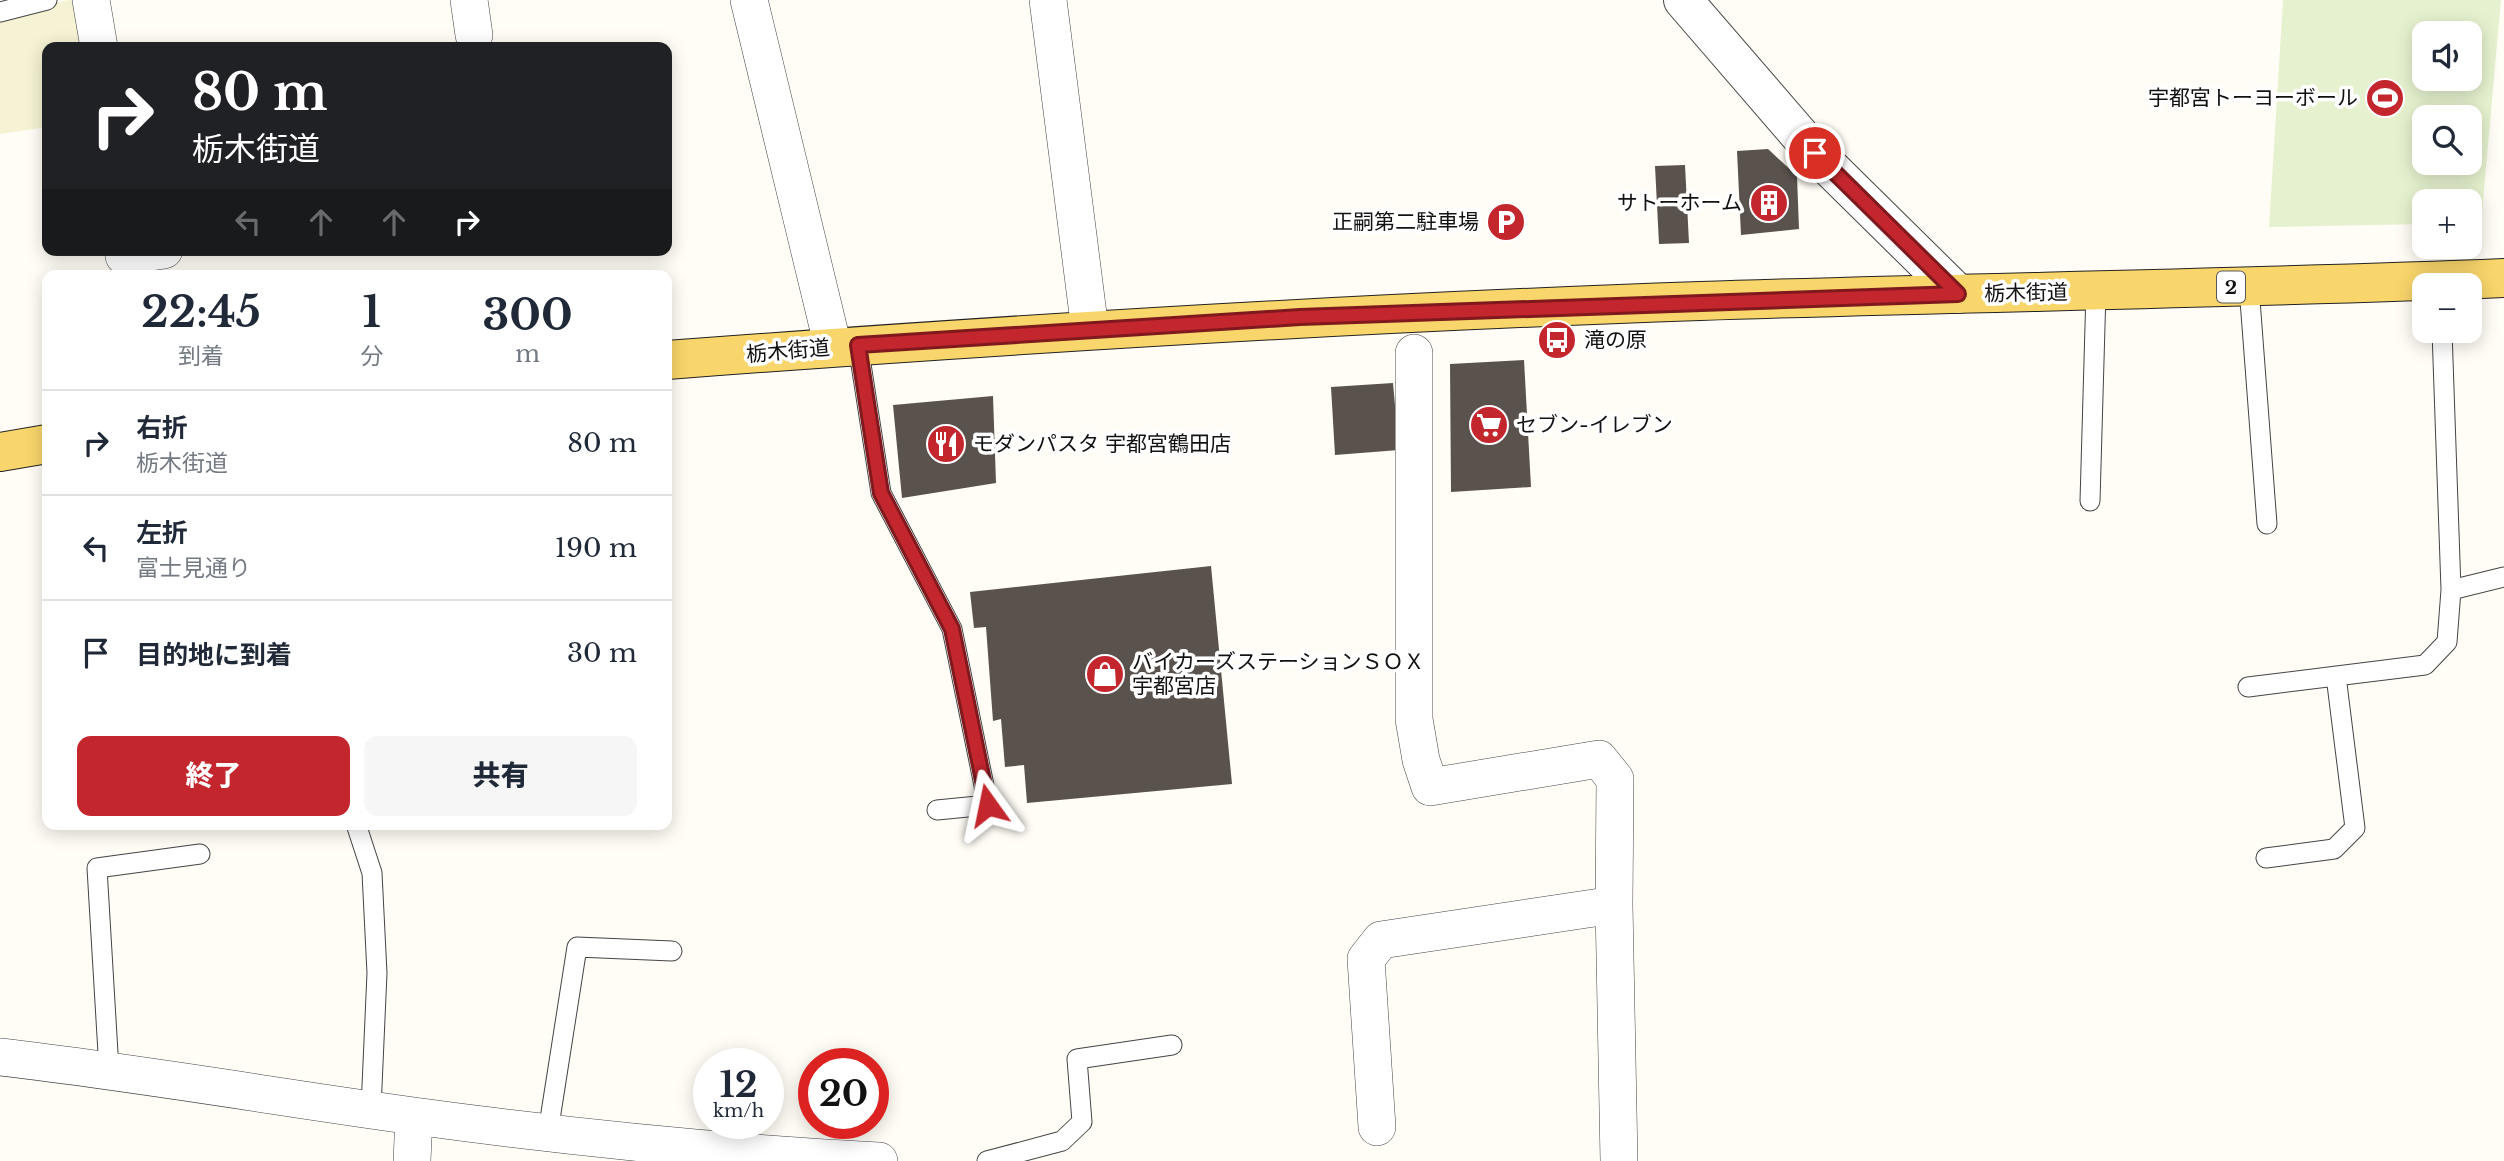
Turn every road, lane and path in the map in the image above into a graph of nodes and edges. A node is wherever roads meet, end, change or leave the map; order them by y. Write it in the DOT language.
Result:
graph roads {
  1 [pos="47,0"];
  2 [pos="91,0"];
  3 [pos="749,0"];
  4 [pos="1048,0"];
  5 [pos="1683,0"];
  6 [pos="0,12"];
  7 [pos="98,42"];
  8 [pos="2504,278"];
  9 [pos="2482,280"];
  10 [pos="2412,284"];
  11 [pos="2249,287"];
  12 [pos="2095,291"];
  13 [pos="1958,294"];
  14 [pos="1090,330"];
  15 [pos="2442,343"];
  16 [pos="846,346"];
  17 [pos="1413,353"];
  18 [pos="672,360"];
  19 [pos="42,445"];
  20 [pos="0,452"];
  21 [pos="2090,501"];
  22 [pos="2266,524"];
  23 [pos="2504,577"];
  24 [pos="2451,590"];
  25 [pos="2336,676"];
  26 [pos="2248,687"];
  27 [pos="937,810"];
  28 [pos="358,830"];
  29 [pos="200,854"];
  30 [pos="2266,858"];
  31 [pos="1614,905"];
  32 [pos="672,951"];
  33 [pos="1172,1045"];
  34 [pos="0,1057"];
  35 [pos="109,1070"];
  36 [pos="371,1110"];
  37 [pos="414,1116"];
  38 [pos="1377,1127"];
  39 [pos="548,1132"];
  40 [pos="600,1150"];
  41 [pos="795,1159"];
  42 [pos="412,1161"];
  43 [pos="878,1161"];
  44 [pos="987,1161"];
  45 [pos="1619,1161"];
  1 -- 6 [label="lane"];
  2 -- 7 [label="street"];
  3 -- 16 [label="street"];
  4 -- 14 [label="street"];
  5 -- 13 [label="street"];
  8 -- 9 [label="main road, 栃木街道 / 2"];
  10 -- 11 [label="main road, 栃木街道 / 2"];
  11 -- 12 [label="main road, 栃木街道 / 2"];
  11 -- 22 [label="lane"];
  12 -- 13 [label="main road, 栃木街道 / 2"];
  12 -- 21 [label="lane"];
  13 -- 14 [label="main road, 栃木街道 / 2"];
  14 -- 16 [label="main road, 栃木街道 / 2"];
  15 -- 24 [label="lane"];
  16 -- 18 [label="main road, 栃木街道 / 2"];
  16 -- 27 [label="lane"];
  17 -- 31 [label="street"];
  19 -- 20 [label="main road"];
  23 -- 24 [label="lane"];
  24 -- 25 [label="lane"];
  25 -- 26 [label="lane"];
  25 -- 30 [label="lane"];
  28 -- 36 [label="lane"];
  29 -- 35 [label="lane"];
  31 -- 38 [label="street"];
  31 -- 45 [label="street"];
  32 -- 39 [label="lane"];
  33 -- 44 [label="lane"];
  34 -- 35 [label="street"];
  35 -- 36 [label="street"];
  36 -- 37 [label="street"];
  37 -- 39 [label="street"];
  37 -- 42 [label="street"];
  39 -- 40 [label="street"];
  40 -- 41 [label="street"];
  41 -- 43 [label="street"];
}
